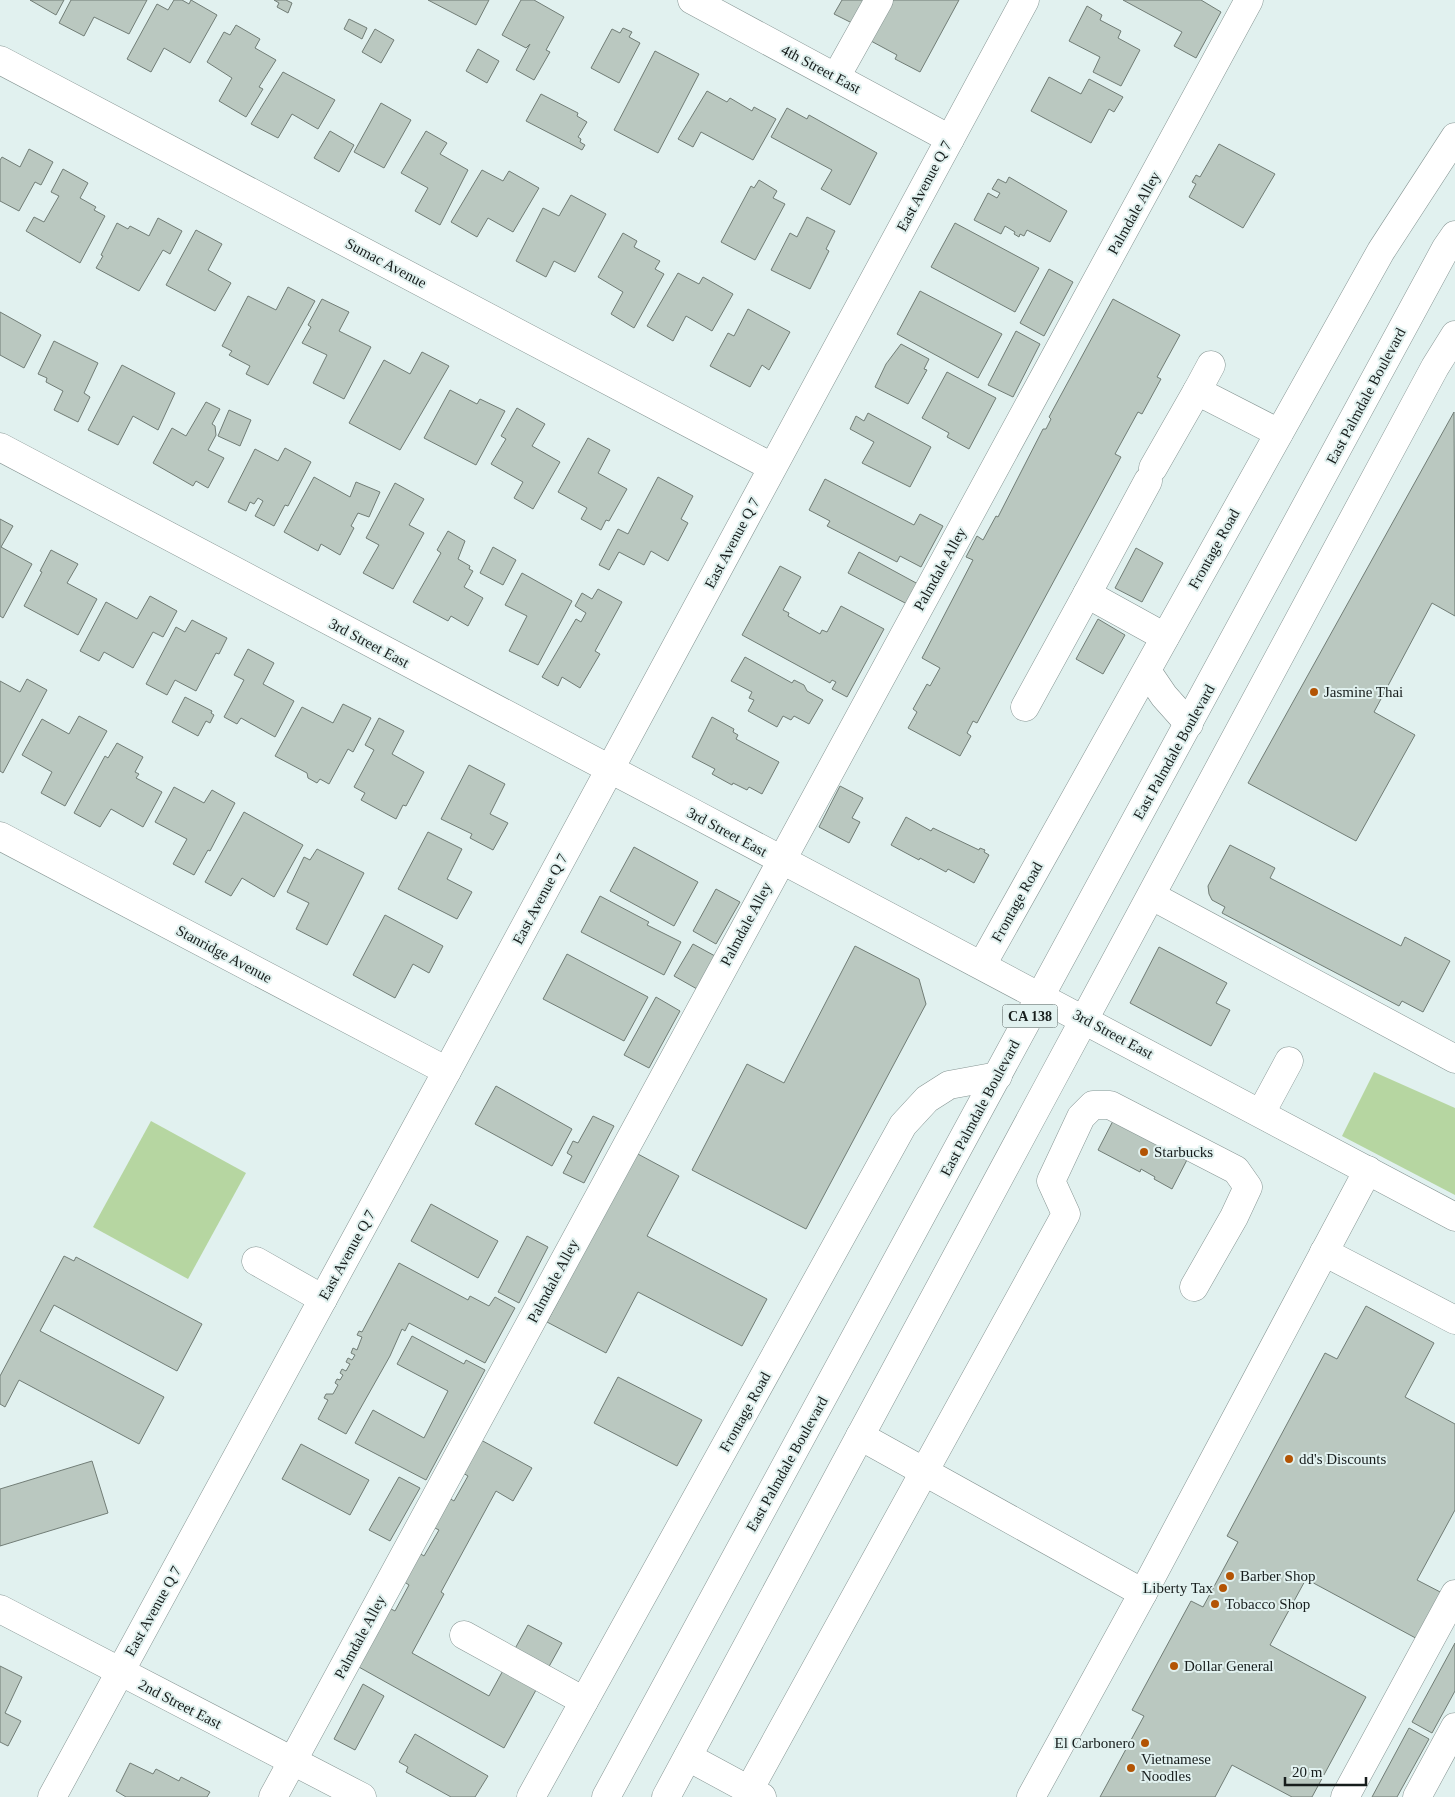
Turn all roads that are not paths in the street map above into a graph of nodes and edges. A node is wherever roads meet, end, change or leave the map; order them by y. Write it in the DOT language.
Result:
graph roads {
  1 [pos="692,0"];
  2 [pos="880,0"];
  3 [pos="1025,0"];
  4 [pos="1250,0"];
  5 [pos="0,60"];
  6 [pos="836,77"];
  7 [pos="1455,137"];
  8 [pos="950,139"];
  9 [pos="1455,235"];
  10 [pos="1455,335"];
  11 [pos="1211,365"];
  12 [pos="1197,390"];
  13 [pos="1279,433"];
  14 [pos="0,447"];
  15 [pos="772,467"];
  16 [pos="1087,594"];
  17 [pos="1165,637"];
  18 [pos="1147,671"];
  19 [pos="1025,707"];
  20 [pos="1189,724"];
  21 [pos="610,770"];
  22 [pos="0,836"];
  23 [pos="781,861"];
  24 [pos="1152,896"];
  25 [pos="982,965"];
  26 [pos="1041,996"];
  27 [pos="1084,1019"];
  28 [pos="1455,1059"];
  29 [pos="1289,1061"];
  30 [pos="447,1071"];
  31 [pos="998,1076"];
  32 [pos="1261,1113"];
  33 [pos="1368,1170"];
  34 [pos="1455,1217"];
  35 [pos="1324,1252"];
  36 [pos="256,1261"];
  37 [pos="1194,1287"];
  38 [pos="323,1298"];
  39 [pos="1455,1320"];
  40 [pos="860,1436"];
  41 [pos="924,1471"];
  42 [pos="1143,1593"];
  43 [pos="1455,1594"];
  44 [pos="0,1609"];
  45 [pos="464,1635"];
  46 [pos="120,1672"];
  47 [pos="584,1701"];
  48 [pos="1455,1727"];
  49 [pos="688,1757"];
  50 [pos="293,1762"];
  51 [pos="331,1790"];
  52 [pos="756,1793"];
  53 [pos="52,1797"];
  54 [pos="274,1797"];
  55 [pos="362,1797"];
  56 [pos="531,1797"];
  57 [pos="606,1797"];
  58 [pos="666,1797"];
  59 [pos="1031,1797"];
  60 [pos="1345,1797"];
  61 [pos="1417,1797"];
  1 -- 6 [label="main road, 4th Street East"];
  2 -- 6 [label="main road"];
  3 -- 8 [label="main road, East Avenue Q 7"];
  4 -- 23 [label="main road, Palmdale Alley"];
  5 -- 15 [label="main road, Sumac Avenue"];
  6 -- 8 [label="main road, 4th Street East"];
  7 -- 13 [label="main road, Frontage Road"];
  8 -- 15 [label="main road, East Avenue Q 7"];
  9 -- 20 [label="main road, East Palmdale Boulevard / CA 138"];
  10 -- 24 [label="main road, CA 138"];
  11 -- 12 [label="main road"];
  12 -- 13 [label="main road"];
  12 -- 16 [label="main road"];
  13 -- 17 [label="main road, Frontage Road"];
  14 -- 21 [label="main road, 3rd Street East"];
  15 -- 21 [label="main road, East Avenue Q 7"];
  16 -- 17 [label="main road"];
  16 -- 19 [label="main road"];
  17 -- 18 [label="main road, Frontage Road"];
  18 -- 20 [label="main road"];
  18 -- 25 [label="main road, Frontage Road"];
  20 -- 26 [label="main road, East Palmdale Boulevard / CA 138"];
  21 -- 23 [label="main road, 3rd Street East"];
  21 -- 30 [label="main road, East Avenue Q 7"];
  22 -- 30 [label="main road, Stanridge Avenue"];
  23 -- 25 [label="main road, 3rd Street East"];
  23 -- 50 [label="main road, Palmdale Alley"];
  24 -- 27 [label="main road, CA 138"];
  24 -- 28 [label="main road"];
  25 -- 26 [label="main road, 3rd Street East"];
  26 -- 27 [label="main road, 3rd Street East"];
  26 -- 31 [label="main road, East Palmdale Boulevard / CA 138"];
  27 -- 32 [label="main road, 3rd Street East"];
  27 -- 40 [label="main road, CA 138"];
  29 -- 32 [label="main road"];
  30 -- 38 [label="main road, East Avenue Q 7"];
  31 -- 47 [label="main road, Frontage Road"];
  31 -- 57 [label="main road, East Palmdale Boulevard / CA 138"];
  32 -- 33 [label="main road, 3rd Street East"];
  33 -- 34 [label="main road, 3rd Street East"];
  33 -- 35 [label="main road"];
  35 -- 39 [label="main road"];
  35 -- 42 [label="main road"];
  36 -- 38 [label="main road"];
  37 -- 41 [label="main road"];
  38 -- 46 [label="main road, East Avenue Q 7"];
  40 -- 41 [label="main road"];
  40 -- 49 [label="main road, CA 138"];
  41 -- 42 [label="main road"];
  41 -- 52 [label="main road"];
  42 -- 59 [label="main road"];
  43 -- 60 [label="main road"];
  44 -- 46 [label="main road, 2nd Street East"];
  45 -- 47 [label="main road"];
  46 -- 50 [label="main road, 2nd Street East"];
  46 -- 53 [label="main road, East Avenue Q 7"];
  47 -- 56 [label="main road, Frontage Road"];
  48 -- 61 [label="main road"];
  49 -- 52 [label="main road"];
  49 -- 58 [label="main road, CA 138"];
  50 -- 51 [label="main road, 2nd Street East"];
  50 -- 54 [label="main road, Palmdale Alley"];
  51 -- 55 [label="main road, 2nd Street East"];
}
